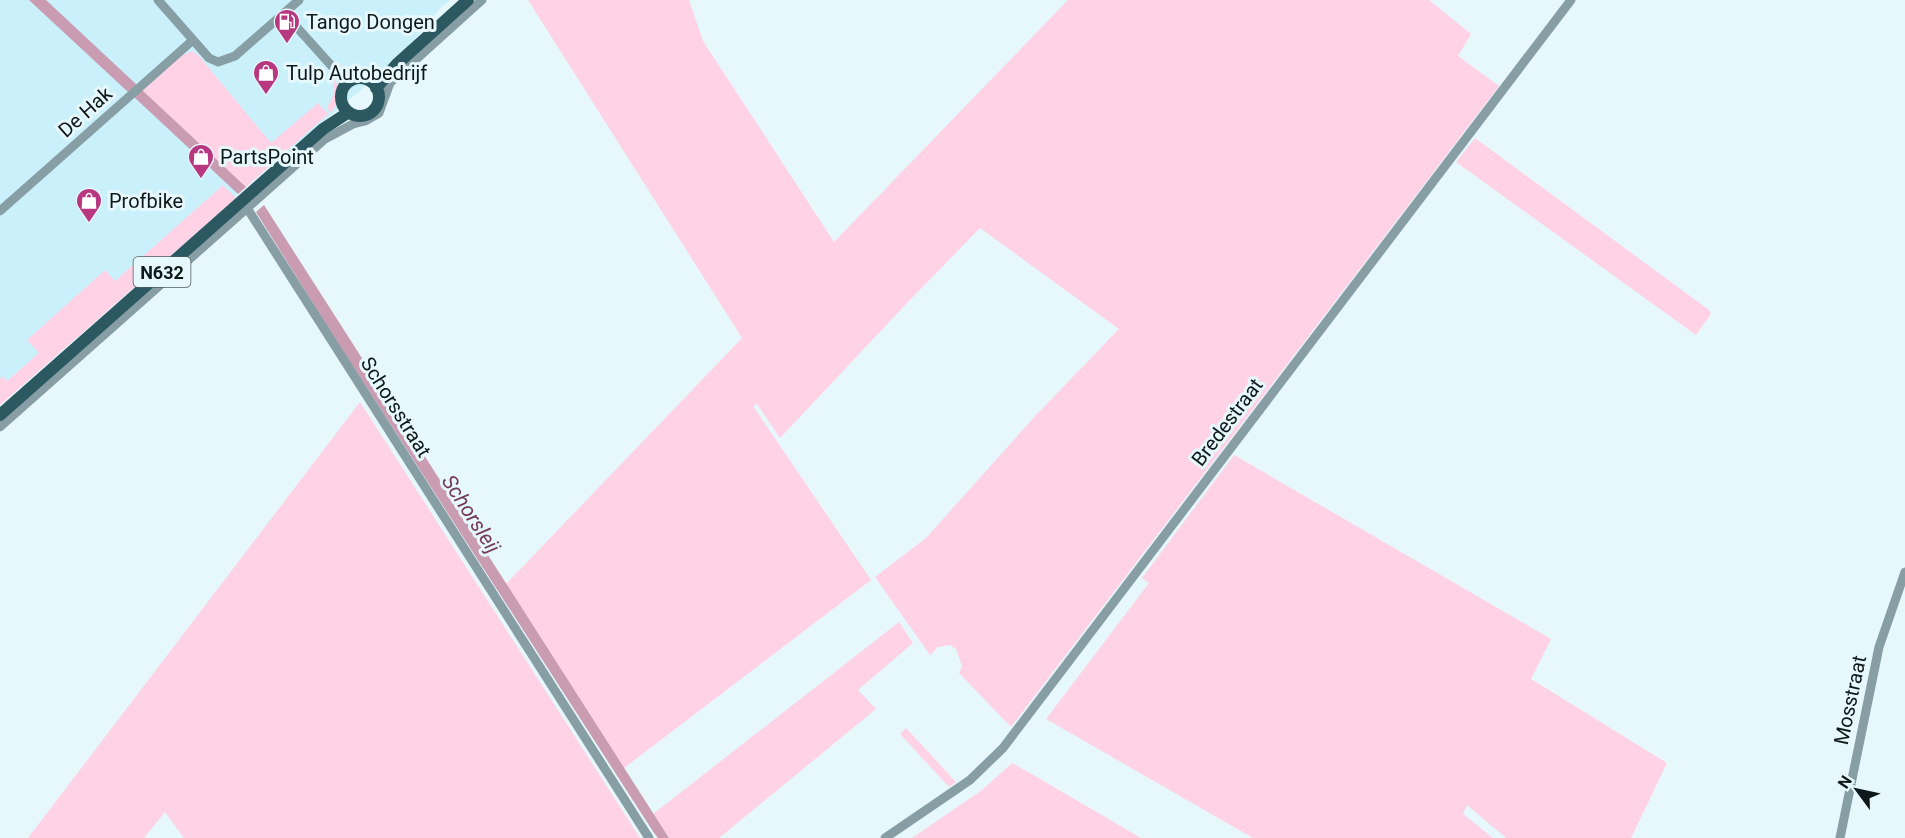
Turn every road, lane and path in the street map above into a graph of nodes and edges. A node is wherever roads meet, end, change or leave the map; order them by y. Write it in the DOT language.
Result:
graph roads {
  1 [pos="158,0"];
  2 [pos="299,0"];
  3 [pos="468,0"];
  4 [pos="482,0"];
  5 [pos="1571,0"];
  6 [pos="284,13"];
  7 [pos="193,40"];
  8 [pos="430,40"];
  9 [pos="347,83"];
  10 [pos="373,84"];
  11 [pos="345,108"];
  12 [pos="247,208"];
  13 [pos="0,211"];
  14 [pos="86,344"];
  15 [pos="0,415"];
  16 [pos="0,427"];
  17 [pos="1905,572"];
  18 [pos="649,838"];
  19 [pos="885,838"];
  20 [pos="1840,838"];
  1 -- 7 [label="street"];
  2 -- 6 [label="street"];
  3 -- 8 [label="main road"];
  4 -- 8 [label="street"];
  5 -- 19 [label="street, Bredestraat"];
  6 -- 7 [label="street"];
  6 -- 9 [label="street"];
  7 -- 13 [label="street, De Hak"];
  8 -- 10 [label="main road"];
  8 -- 12 [label="street"];
  9 -- 10 [label="main road"];
  9 -- 11 [label="main road"];
  10 -- 11 [label="main road, N632"];
  11 -- 14 [label="main road, N632"];
  12 -- 14 [label="street"];
  12 -- 18 [label="street, Schorsstraat"];
  14 -- 15 [label="main road, N632"];
  14 -- 16 [label="street"];
  17 -- 20 [label="street, Mosstraat"];
}
